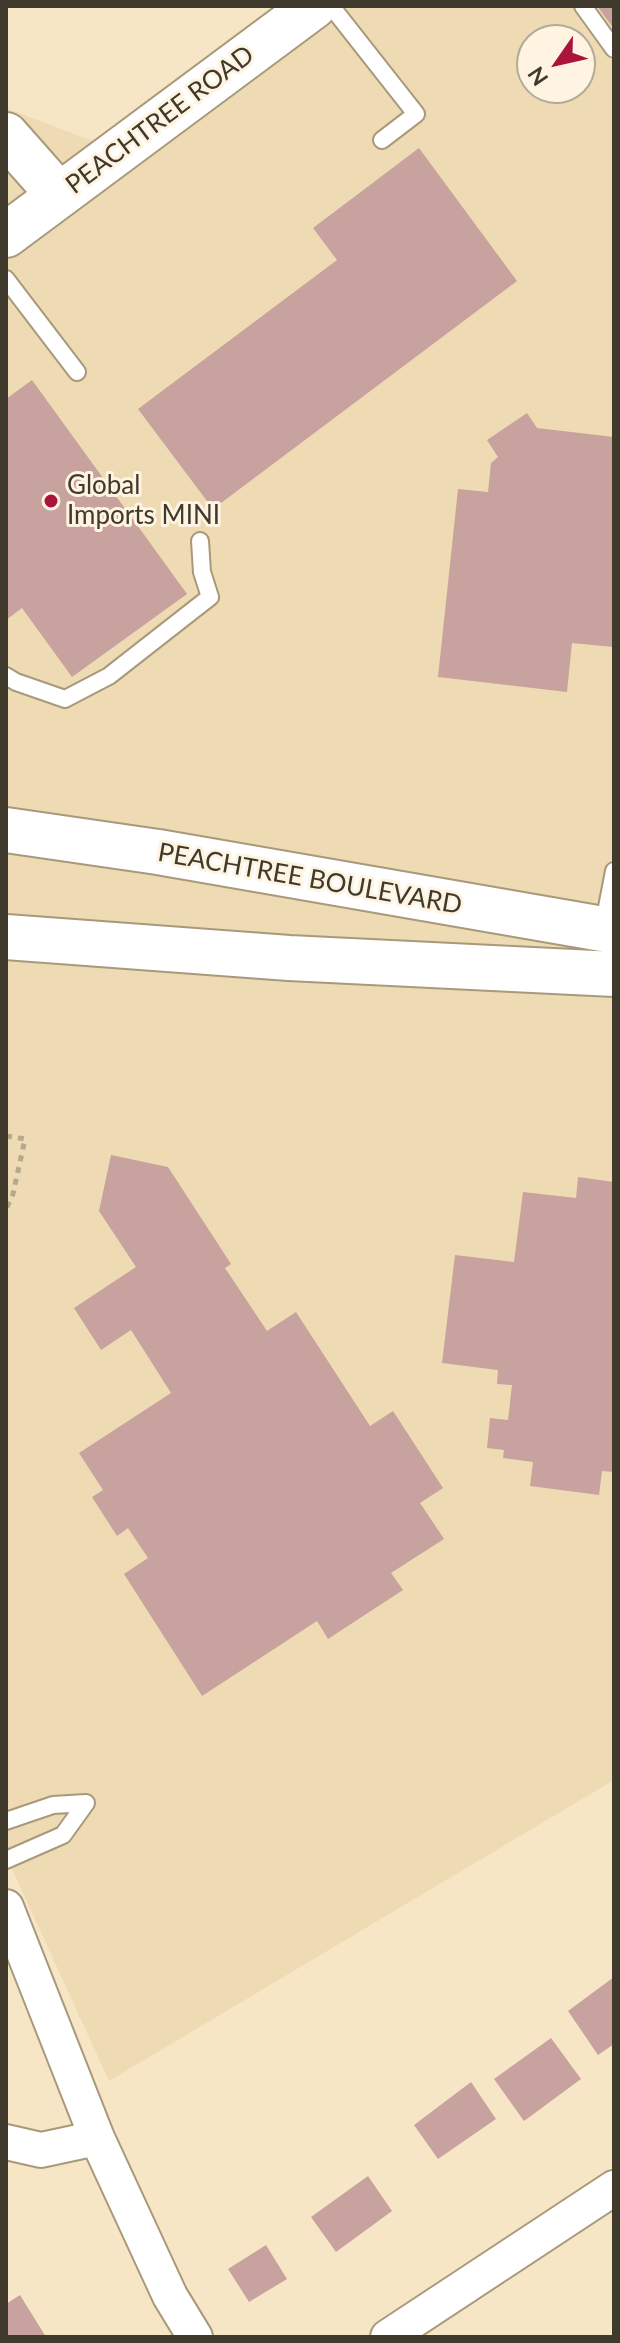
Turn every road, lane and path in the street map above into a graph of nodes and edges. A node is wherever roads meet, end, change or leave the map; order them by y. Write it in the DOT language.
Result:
graph roads {
  1 [pos="314,6"];
  2 [pos="331,6"];
  3 [pos="583,6"];
  4 [pos="614,49"];
  5 [pos="6,135"];
  6 [pos="382,140"];
  7 [pos="59,195"];
  8 [pos="6,235"];
  9 [pos="6,279"];
  10 [pos="77,372"];
  11 [pos="200,541"];
  12 [pos="6,676"];
  13 [pos="6,830"];
  14 [pos="614,871"];
  15 [pos="608,930"];
  16 [pos="6,937"];
  17 [pos="614,974"];
  18 [pos="6,1136"];
  19 [pos="6,1209"];
  20 [pos="6,1821"];
  21 [pos="6,1860"];
  22 [pos="6,1907"];
  23 [pos="97,2138"];
  24 [pos="6,2142"];
  25 [pos="614,2188"];
  26 [pos="195,2337"];
  27 [pos="388,2337"];
  1 -- 7 [label="main road, PEACHTREE ROAD"];
  2 -- 6 [label="lane"];
  3 -- 4 [label="lane"];
  5 -- 7 [label="main road"];
  7 -- 8 [label="main road, PEACHTREE ROAD"];
  9 -- 10 [label="lane"];
  11 -- 12 [label="lane"];
  13 -- 15 [label="main road, PEACHTREE BOULEVARD"];
  14 -- 15 [label="lane"];
  16 -- 17 [label="main road"];
  18 -- 19 [label="path"];
  20 -- 21 [label="lane"];
  22 -- 23 [label="street"];
  23 -- 24 [label="street"];
  23 -- 26 [label="street"];
  25 -- 27 [label="street"];
}
